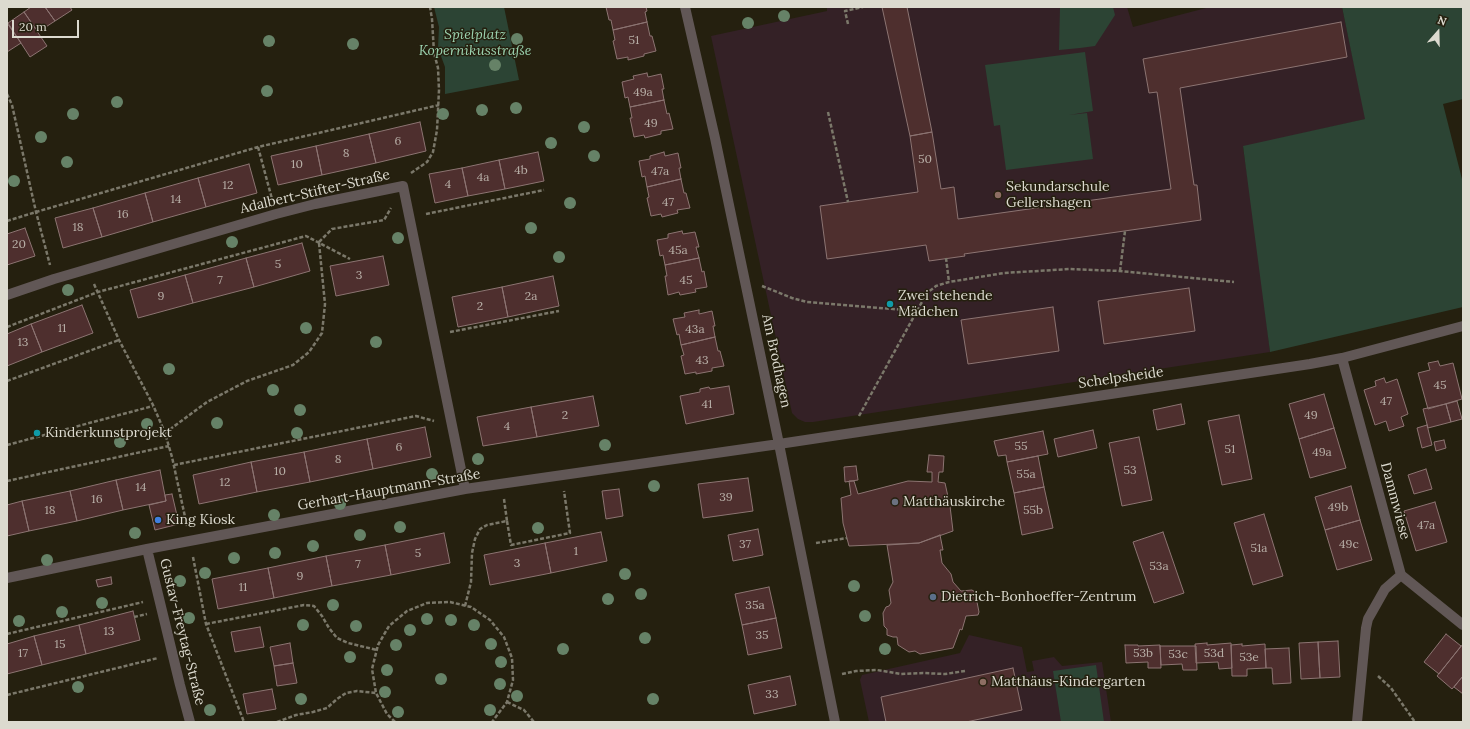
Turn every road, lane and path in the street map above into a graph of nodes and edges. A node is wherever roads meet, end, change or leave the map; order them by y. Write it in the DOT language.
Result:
graph roads {
  1 [pos="430,7"];
  2 [pos="685,7"];
  3 [pos="864,7"];
  4 [pos="848,24"];
  5 [pos="7,94"];
  6 [pos="438,105"];
  7 [pos="828,112"];
  8 [pos="258,147"];
  9 [pos="403,186"];
  10 [pos="544,190"];
  11 [pos="848,202"];
  12 [pos="36,212"];
  13 [pos="276,214"];
  14 [pos="410,217"];
  15 [pos="7,221"];
  16 [pos="1125,230"];
  17 [pos="318,242"];
  18 [pos="946,258"];
  19 [pos="350,259"];
  20 [pos="88,269"];
  21 [pos="1120,271"];
  22 [pos="54,278"];
  23 [pos="743,278"];
  24 [pos="949,282"];
  25 [pos="1234,282"];
  26 [pos="98,292"];
  27 [pos="7,295"];
  28 [pos="559,311"];
  29 [pos="916,311"];
  30 [pos="1463,326"];
  31 [pos="7,327"];
  32 [pos="434,335"];
  33 [pos="119,340"];
  34 [pos="1342,358"];
  35 [pos="7,381"];
  36 [pos="153,406"];
  37 [pos="452,425"];
  38 [pos="165,433"];
  39 [pos="850,433"];
  40 [pos="779,444"];
  41 [pos="7,445"];
  42 [pos="169,446"];
  43 [pos="174,465"];
  44 [pos="561,475"];
  45 [pos="7,481"];
  46 [pos="502,484"];
  47 [pos="465,489"];
  48 [pos="507,521"];
  49 [pos="847,538"];
  50 [pos="190,541"];
  51 [pos="800,546"];
  52 [pos="148,549"];
  53 [pos="1401,575"];
  54 [pos="7,578"];
  55 [pos="159,598"];
  56 [pos="465,606"];
  57 [pos="206,624"];
  58 [pos="1463,625"];
  59 [pos="7,634"];
  60 [pos="377,650"];
  61 [pos="173,654"];
  62 [pos="1363,661"];
  63 [pos="965,671"];
  64 [pos="826,678"];
  65 [pos="376,693"];
  66 [pos="7,695"];
  67 [pos="507,702"];
  68 [pos="190,722"];
  69 [pos="244,722"];
  70 [pos="276,722"];
  71 [pos="395,722"];
  72 [pos="492,722"];
  73 [pos="534,722"];
  74 [pos="835,722"];
  75 [pos="1357,722"];
  76 [pos="1415,722"];
  1 -- 6 [label="path"];
  2 -- 23 [label="street, Am Brodhagen"];
  3 -- 4 [label="path"];
  5 -- 12 [label="path"];
  6 -- 8 [label="path"];
  6 -- 9 [label="path"];
  7 -- 11 [label="path"];
  8 -- 12 [label="path"];
  8 -- 13 [label="path"];
  9 -- 13 [label="street, Adalbert-Stifter-Straße"];
  9 -- 14 [label="street, Adalbert-Stifter-Straße"];
  9 -- 17 [label="path"];
  10 -- 14 [label="path"];
  12 -- 15 [label="path"];
  12 -- 22 [label="path"];
  13 -- 20 [label="street, Adalbert-Stifter-Straße"];
  14 -- 32 [label="street, Adalbert-Stifter-Straße"];
  16 -- 21 [label="path"];
  17 -- 19 [label="path"];
  17 -- 26 [label="path"];
  17 -- 38 [label="path"];
  18 -- 24 [label="path"];
  20 -- 22 [label="street, Adalbert-Stifter-Straße"];
  20 -- 26 [label="path"];
  21 -- 24 [label="path"];
  21 -- 25 [label="path"];
  22 -- 27 [label="street, Adalbert-Stifter-Straße"];
  23 -- 29 [label="path"];
  23 -- 40 [label="street, Am Brodhagen"];
  24 -- 29 [label="path"];
  26 -- 31 [label="path"];
  26 -- 33 [label="path"];
  28 -- 32 [label="path"];
  29 -- 39 [label="path"];
  30 -- 34 [label="street, Schelpsheide"];
  32 -- 37 [label="street, Adalbert-Stifter-Straße"];
  33 -- 35 [label="path"];
  33 -- 36 [label="path"];
  34 -- 39 [label="street, Schelpsheide"];
  34 -- 53 [label="street, Dammwiese"];
  36 -- 38 [label="path"];
  36 -- 41 [label="path"];
  37 -- 43 [label="path"];
  37 -- 47 [label="street, Adalbert-Stifter-Straße"];
  38 -- 42 [label="path"];
  39 -- 40 [label="street, Schelpsheide"];
  40 -- 44 [label="street, Gerhart-Hauptmann-Straße"];
  40 -- 51 [label="street, Am Brodhagen"];
  42 -- 43 [label="path"];
  42 -- 45 [label="path"];
  43 -- 50 [label="path"];
  44 -- 46 [label="street, Gerhart-Hauptmann-Straße"];
  44 -- 48 [label="path"];
  46 -- 47 [label="street, Gerhart-Hauptmann-Straße"];
  46 -- 48 [label="path"];
  47 -- 50 [label="street, Gerhart-Hauptmann-Straße"];
  48 -- 56 [label="path"];
  49 -- 51 [label="path"];
  50 -- 52 [label="street, Gerhart-Hauptmann-Straße"];
  50 -- 57 [label="path"];
  51 -- 64 [label="street, Am Brodhagen"];
  52 -- 54 [label="street, Gerhart-Hauptmann-Straße"];
  52 -- 55 [label="street, Gustav-Freytag-Straße"];
  53 -- 58 [label="street"];
  53 -- 62 [label="street"];
  55 -- 59 [label="path"];
  55 -- 61 [label="street, Gustav-Freytag-Straße"];
  56 -- 60 [label="path"];
  56 -- 67 [label="path"];
  57 -- 60 [label="path"];
  57 -- 69 [label="path"];
  60 -- 65 [label="path"];
  61 -- 66 [label="path"];
  61 -- 68 [label="street, Gustav-Freytag-Straße"];
  62 -- 75 [label="street"];
  62 -- 76 [label="path"];
  63 -- 64 [label="path"];
  64 -- 74 [label="street, Am Brodhagen"];
  65 -- 70 [label="path"];
  65 -- 71 [label="path"];
  67 -- 72 [label="path"];
  67 -- 73 [label="path"];
}
